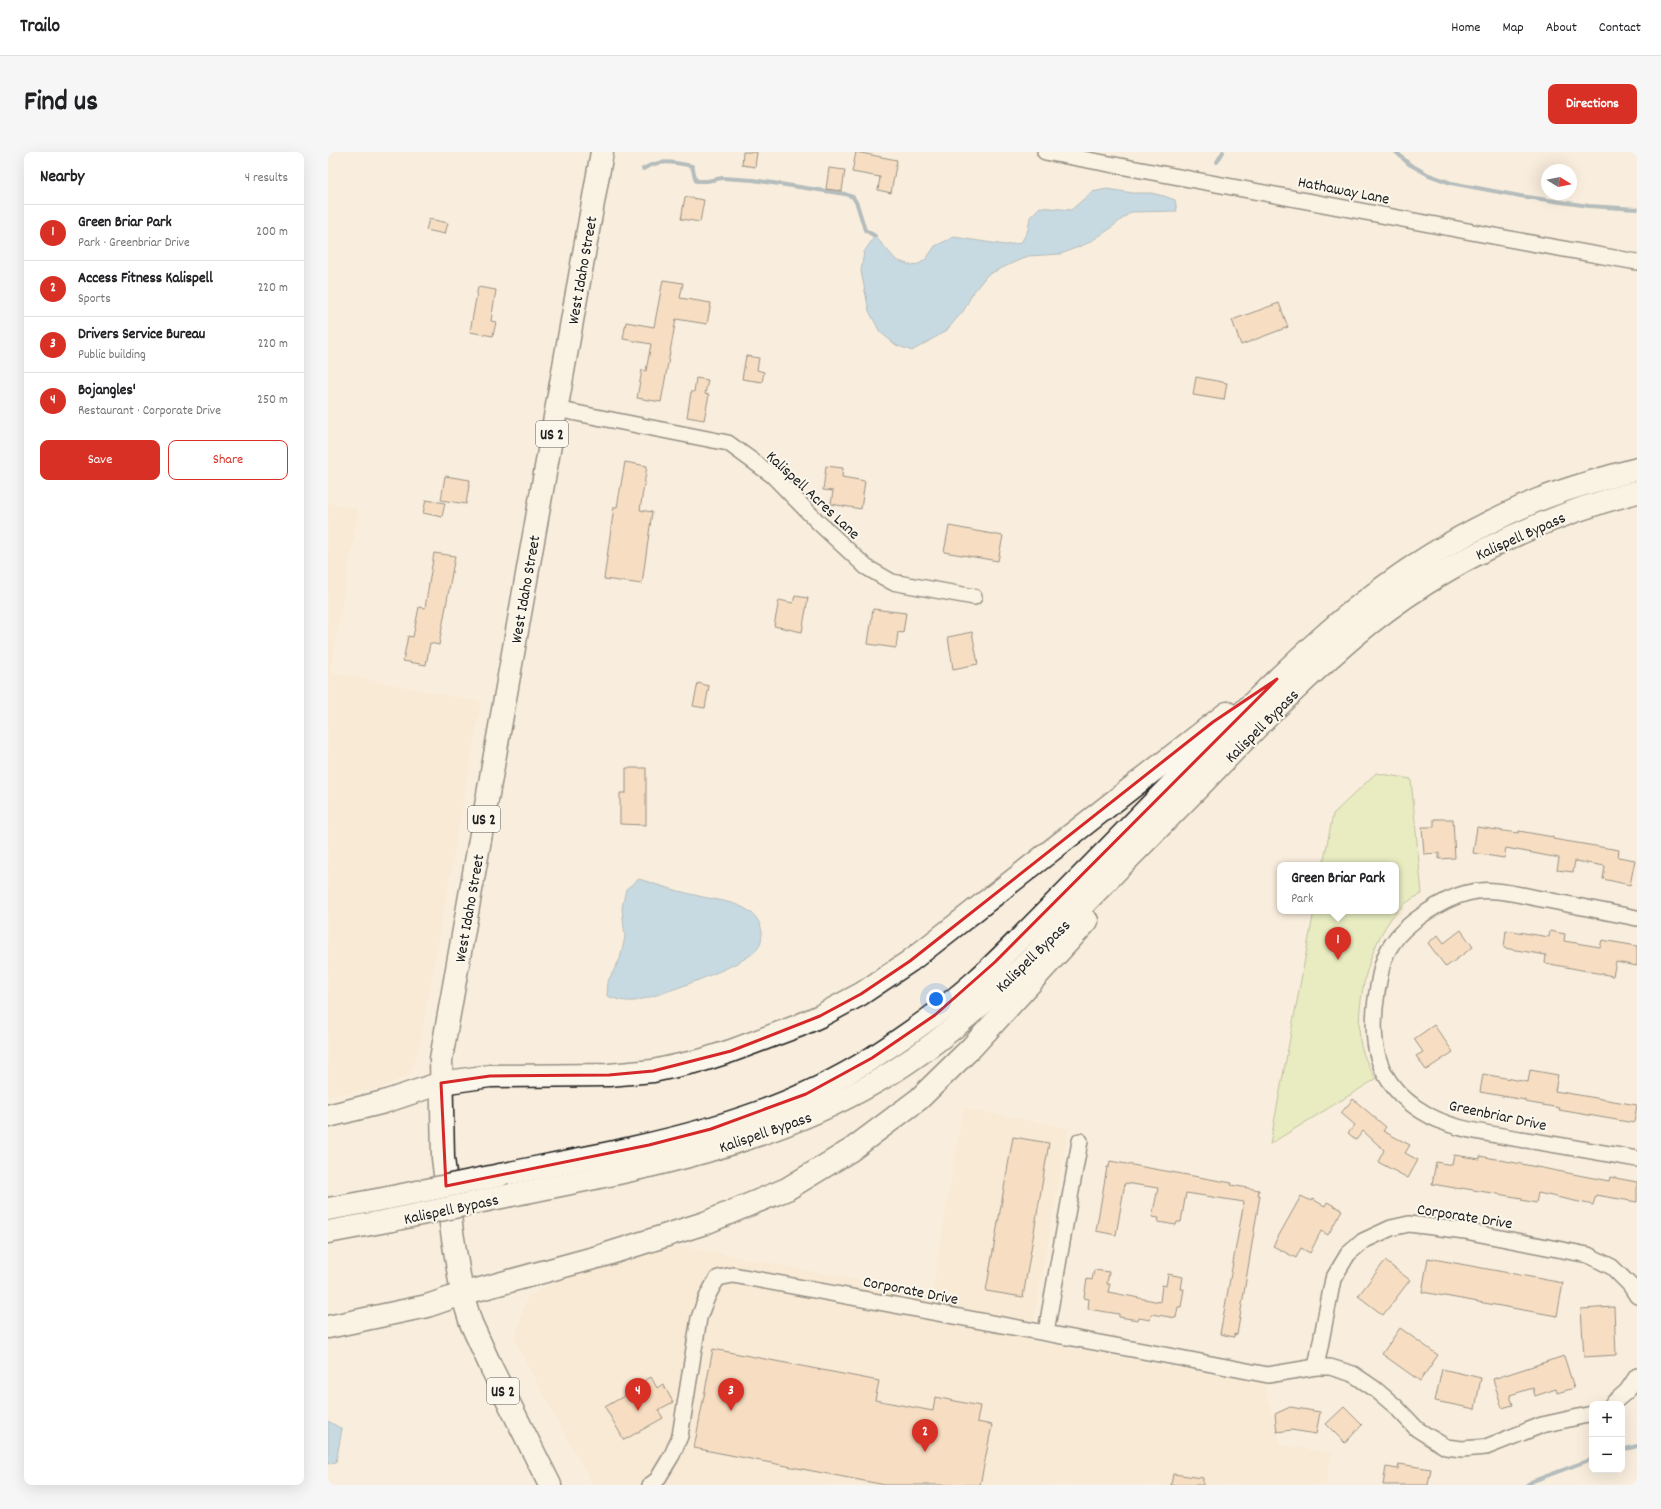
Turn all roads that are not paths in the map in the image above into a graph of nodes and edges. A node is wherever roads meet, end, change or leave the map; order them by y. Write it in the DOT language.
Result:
graph roads {
  1 [pos="602,152"];
  2 [pos="1045,152"];
  3 [pos="1637,262"];
  4 [pos="556,409"];
  5 [pos="1637,469"];
  6 [pos="1637,492"];
  7 [pos="974,597"];
  8 [pos="1277,679"];
  9 [pos="1178,809"];
  10 [pos="1637,918"];
  11 [pos="441,1083"];
  12 [pos="328,1116"];
  13 [pos="1080,1141"];
  14 [pos="1637,1159"];
  15 [pos="328,1210"];
  16 [pos="328,1232"];
  17 [pos="462,1294"];
  18 [pos="1637,1296"];
  19 [pos="328,1327"];
  20 [pos="1046,1332"];
  21 [pos="1316,1367"];
  22 [pos="1637,1376"];
  23 [pos="1615,1401"];
  24 [pos="1589,1415"];
  25 [pos="550,1485"];
  26 [pos="650,1485"];
  1 -- 4 [label="highway, West Idaho Street / US 2"];
  2 -- 3 [label="street, Hathaway Lane"];
  4 -- 7 [label="street, Kalispell Acres Lane"];
  4 -- 11 [label="highway, West Idaho Street / US 2"];
  5 -- 8 [label="highway, Kalispell Bypass"];
  6 -- 9 [label="highway, Kalispell Bypass"];
  8 -- 11 [label="highway"];
  8 -- 15 [label="highway, Kalispell Bypass, bridge"];
  9 -- 16 [label="highway, Kalispell Bypass, bridge"];
  9 -- 17 [label="highway"];
  10 -- 14 [label="street, Greenbriar Drive"];
  11 -- 12 [label="highway"];
  11 -- 17 [label="highway, West Idaho Street / US 2"];
  13 -- 20 [label="street"];
  17 -- 19 [label="highway"];
  17 -- 25 [label="highway, West Idaho Street / US 2"];
  18 -- 21 [label="street, Corporate Drive"];
  20 -- 21 [label="street, Corporate Drive"];
  20 -- 26 [label="street, Corporate Drive"];
  21 -- 24 [label="street, Corporate Drive"];
  22 -- 23 [label="street"];
}
